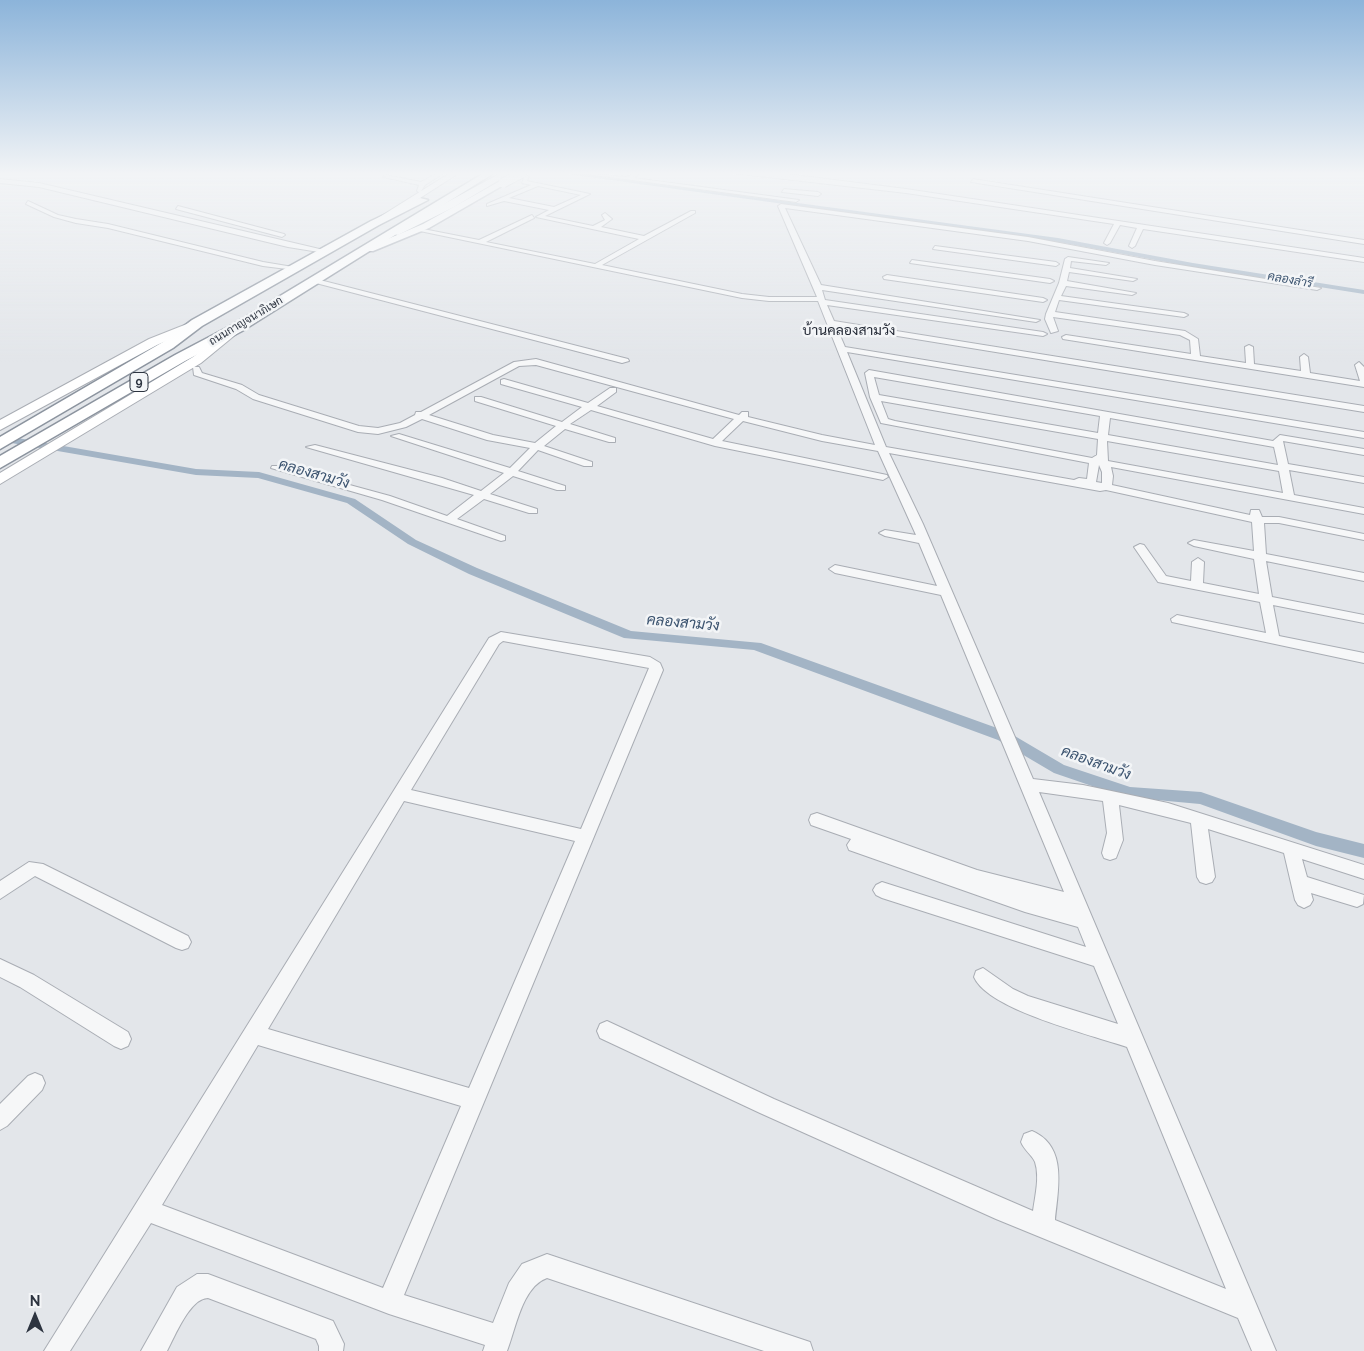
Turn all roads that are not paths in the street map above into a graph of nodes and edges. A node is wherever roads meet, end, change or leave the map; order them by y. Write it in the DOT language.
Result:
graph roads {
  1 [pos="148,236"];
  2 [pos="232,236"];
  3 [pos="275,236"];
  4 [pos="352,236"];
  5 [pos="390,236"];
  6 [pos="402,236"];
  7 [pos="449,236"];
  8 [pos="471,236"];
  9 [pos="497,236"];
  10 [pos="635,236"];
  11 [pos="649,236"];
  12 [pos="795,236"];
  13 [pos="1007,236"];
  14 [pos="1050,236"];
  15 [pos="1111,236"];
  16 [pos="1136,236"];
  17 [pos="1208,236"];
  18 [pos="1326,236"];
  19 [pos="452,237"];
  20 [pos="645,238"];
  21 [pos="1063,238"];
  22 [pos="488,241"];
  23 [pos="1364,242"];
  24 [pos="1107,243"];
  25 [pos="1132,246"];
  26 [pos="935,248"];
  27 [pos="369,249"];
  28 [pos="326,251"];
  29 [pos="978,254"];
  30 [pos="1364,260"];
  31 [pos="912,262"];
  32 [pos="1056,264"];
  33 [pos="598,265"];
  34 [pos="1130,266"];
  35 [pos="295,268"];
  36 [pos="968,270"];
  37 [pos="1067,270"];
  38 [pos="887,277"];
  39 [pos="1133,279"];
  40 [pos="315,280"];
  41 [pos="1050,281"];
  42 [pos="1063,283"];
  43 [pos="818,287"];
  44 [pos="1317,288"];
  45 [pos="1132,292"];
  46 [pos="1058,298"];
  47 [pos="951,299"];
  48 [pos="821,300"];
  49 [pos="1043,300"];
  50 [pos="1050,314"];
  51 [pos="1184,315"];
  52 [pos="939,318"];
  53 [pos="1036,320"];
  54 [pos="197,323"];
  55 [pos="830,323"];
  56 [pos="237,328"];
  57 [pos="1054,331"];
  58 [pos="1043,334"];
  59 [pos="1066,337"];
  60 [pos="1249,347"];
  61 [pos="842,349"];
  62 [pos="1196,357"];
  63 [pos="1304,357"];
  64 [pos="625,361"];
  65 [pos="1359,365"];
  66 [pos="1250,366"];
  67 [pos="191,368"];
  68 [pos="531,368"];
  69 [pos="226,375"];
  70 [pos="1306,375"];
  71 [pos="217,380"];
  72 [pos="1364,380"];
  73 [pos="504,382"];
  74 [pos="1364,384"];
  75 [pos="618,385"];
  76 [pos="278,396"];
  77 [pos="875,396"];
  78 [pos="478,398"];
  79 [pos="268,401"];
  80 [pos="588,407"];
  81 [pos="1364,408"];
  82 [pos="422,411"];
  83 [pos="1105,416"];
  84 [pos="741,418"];
  85 [pos="563,425"];
  86 [pos="0,426"];
  87 [pos="823,435"];
  88 [pos="1364,435"];
  89 [pos="396,436"];
  90 [pos="1103,438"];
  91 [pos="612,440"];
  92 [pos="715,443"];
  93 [pos="1279,445"];
  94 [pos="534,446"];
  95 [pos="312,447"];
  96 [pos="881,447"];
  97 [pos="816,450"];
  98 [pos="1364,452"];
  99 [pos="2,456"];
  100 [pos="1101,460"];
  101 [pos="588,464"];
  102 [pos="276,468"];
  103 [pos="1282,468"];
  104 [pos="511,473"];
  105 [pos="882,477"];
  106 [pos="0,479"];
  107 [pos="1364,480"];
  108 [pos="1091,481"];
  109 [pos="1107,485"];
  110 [pos="561,488"];
  111 [pos="482,496"];
  112 [pos="1289,498"];
  113 [pos="533,511"];
  114 [pos="1364,511"];
  115 [pos="1257,516"];
  116 [pos="450,519"];
  117 [pos="1279,520"];
  118 [pos="885,533"];
  119 [pos="1364,536"];
  120 [pos="501,538"];
  121 [pos="923,540"];
  122 [pos="1194,543"];
  123 [pos="1140,547"];
  124 [pos="1260,558"];
  125 [pos="1198,562"];
  126 [pos="835,569"];
  127 [pos="1364,577"];
  128 [pos="1197,586"];
  129 [pos="946,592"];
  130 [pos="1267,600"];
  131 [pos="1178,619"];
  132 [pos="1364,619"];
  133 [pos="1273,638"];
  134 [pos="1364,658"];
  135 [pos="1003,725"];
  136 [pos="1028,785"];
  137 [pos="400,794"];
  138 [pos="1110,797"];
  139 [pos="1199,819"];
  140 [pos="817,820"];
  141 [pos="586,838"];
  142 [pos="855,845"];
  143 [pos="1291,848"];
  144 [pos="1110,853"];
  145 [pos="1364,872"];
  146 [pos="1206,877"];
  147 [pos="1300,882"];
  148 [pos="0,890"];
  149 [pos="882,890"];
  150 [pos="1357,899"];
  151 [pos="1304,900"];
  152 [pos="1076,902"];
  153 [pos="1084,921"];
  154 [pos="182,942"];
  155 [pos="1101,960"];
  156 [pos="0,968"];
  157 [pos="983,977"];
  158 [pos="606,1031"];
  159 [pos="253,1034"];
  160 [pos="121,1039"];
  161 [pos="1133,1039"];
  162 [pos="35,1083"];
  163 [pos="474,1100"];
  164 [pos="0,1119"];
  165 [pos="1032,1142"];
  166 [pos="146,1210"];
  167 [pos="1043,1227"];
  168 [pos="389,1302"];
  169 [pos="1246,1310"];
  170 [pos="497,1344"];
  171 [pos="56,1351"];
  172 [pos="153,1351"];
  173 [pos="331,1351"];
  174 [pos="801,1351"];
  175 [pos="1264,1351"];
  1 -- 35 [label="street"];
  2 -- 28 [label="street"];
  3 -- 28 [label="street"];
  4 -- 28 [label="highway, ถนนกาญจนาภิเษก / 9"];
  5 -- 27 [label="highway, ถนนกาญจนาภิเษก / 9"];
  6 -- 27 [label="main road"];
  7 -- 19 [label="street"];
  8 -- 22 [label="street"];
  9 -- 22 [label="street"];
  10 -- 20 [label="street"];
  11 -- 20 [label="street"];
  12 -- 43 [label="street"];
  13 -- 44 [label="street"];
  14 -- 21 [label="street"];
  15 -- 24 [label="street"];
  16 -- 25 [label="street"];
  17 -- 30 [label="street"];
  18 -- 23 [label="street"];
  19 -- 22 [label="street"];
  20 -- 33 [label="street"];
  22 -- 33 [label="street"];
  26 -- 29 [label="street"];
  27 -- 40 [label="highway, ถนนกาญจนาภิเษก / 9"];
  28 -- 35 [label="highway, ถนนกาญจนาภิเษก / 9"];
  29 -- 32 [label="street"];
  29 -- 36 [label="street"];
  31 -- 36 [label="street"];
  33 -- 48 [label="street"];
  34 -- 37 [label="street"];
  35 -- 54 [label="highway, ถนนกาญจนาภิเษก / 9"];
  36 -- 41 [label="street"];
  36 -- 47 [label="street"];
  37 -- 39 [label="street"];
  37 -- 42 [label="street"];
  38 -- 47 [label="street"];
  40 -- 56 [label="highway, ถนนกาญจนาภิเษก / 9"];
  40 -- 64 [label="street"];
  42 -- 45 [label="street"];
  42 -- 46 [label="street"];
  43 -- 47 [label="street"];
  43 -- 48 [label="street"];
  46 -- 50 [label="street"];
  46 -- 51 [label="street"];
  47 -- 49 [label="street"];
  47 -- 52 [label="street"];
  47 -- 53 [label="street"];
  48 -- 52 [label="street"];
  48 -- 55 [label="street"];
  50 -- 57 [label="street"];
  50 -- 62 [label="street"];
  52 -- 58 [label="street"];
  54 -- 86 [label="main road"];
  54 -- 99 [label="highway, ถนนกาญจนาภิเษก / 9"];
  55 -- 61 [label="street"];
  55 -- 81 [label="street"];
  56 -- 67 [label="main road"];
  56 -- 99 [label="highway, ถนนกาญจนาภิเษก / 9"];
  57 -- 58 [label="street"];
  57 -- 59 [label="street"];
  58 -- 59 [label="street"];
  59 -- 62 [label="street"];
  60 -- 66 [label="street"];
  61 -- 88 [label="street"];
  61 -- 96 [label="street"];
  62 -- 66 [label="street"];
  63 -- 70 [label="street"];
  65 -- 72 [label="street"];
  66 -- 70 [label="street"];
  67 -- 69 [label="street"];
  67 -- 71 [label="street"];
  67 -- 106 [label="main road"];
  68 -- 75 [label="street"];
  69 -- 71 [label="street"];
  69 -- 76 [label="street"];
  70 -- 74 [label="street"];
  71 -- 79 [label="street"];
  73 -- 80 [label="street"];
  75 -- 80 [label="street"];
  75 -- 82 [label="street"];
  75 -- 84 [label="street"];
  76 -- 79 [label="street"];
  76 -- 82 [label="street"];
  77 -- 83 [label="street"];
  77 -- 90 [label="street"];
  77 -- 100 [label="street"];
  78 -- 85 [label="street"];
  79 -- 82 [label="street"];
  80 -- 85 [label="street"];
  80 -- 92 [label="street"];
  82 -- 94 [label="street"];
  83 -- 90 [label="street"];
  83 -- 93 [label="street"];
  84 -- 87 [label="street"];
  84 -- 92 [label="street"];
  85 -- 91 [label="street"];
  85 -- 94 [label="street"];
  87 -- 96 [label="street"];
  87 -- 97 [label="street"];
  89 -- 104 [label="street"];
  90 -- 100 [label="street"];
  90 -- 103 [label="street"];
  92 -- 105 [label="street"];
  93 -- 98 [label="street"];
  93 -- 103 [label="street"];
  94 -- 101 [label="street"];
  94 -- 104 [label="street"];
  95 -- 111 [label="street"];
  96 -- 108 [label="street"];
  96 -- 109 [label="street"];
  96 -- 121 [label="street"];
  100 -- 108 [label="street"];
  100 -- 109 [label="street"];
  100 -- 112 [label="street"];
  102 -- 116 [label="street"];
  103 -- 107 [label="street"];
  103 -- 112 [label="street"];
  104 -- 110 [label="street"];
  104 -- 111 [label="street"];
  108 -- 109 [label="street"];
  109 -- 115 [label="street"];
  111 -- 113 [label="street"];
  111 -- 116 [label="street"];
  112 -- 114 [label="street"];
  115 -- 117 [label="street"];
  115 -- 124 [label="street"];
  116 -- 120 [label="street"];
  117 -- 119 [label="street"];
  118 -- 121 [label="street"];
  121 -- 129 [label="street"];
  122 -- 124 [label="street"];
  123 -- 128 [label="street"];
  124 -- 127 [label="street"];
  124 -- 130 [label="street"];
  125 -- 128 [label="street"];
  126 -- 129 [label="street"];
  128 -- 130 [label="street"];
  129 -- 135 [label="street"];
  130 -- 132 [label="street"];
  130 -- 133 [label="street"];
  131 -- 133 [label="street"];
  133 -- 134 [label="street"];
  135 -- 136 [label="street"];
  136 -- 138 [label="street"];
  136 -- 152 [label="street"];
  137 -- 141 [label="street"];
  137 -- 141 [label="street"];
  137 -- 159 [label="street"];
  138 -- 139 [label="street"];
  138 -- 144 [label="street"];
  139 -- 143 [label="street"];
  139 -- 146 [label="street"];
  140 -- 152 [label="street"];
  141 -- 163 [label="street"];
  142 -- 153 [label="street"];
  143 -- 145 [label="street"];
  143 -- 147 [label="street"];
  147 -- 150 [label="street"];
  147 -- 151 [label="street"];
  148 -- 154 [label="street"];
  149 -- 155 [label="street"];
  152 -- 153 [label="street"];
  153 -- 155 [label="street"];
  155 -- 161 [label="street"];
  156 -- 160 [label="street"];
  157 -- 161 [label="street"];
  158 -- 167 [label="street"];
  159 -- 163 [label="street"];
  159 -- 166 [label="street"];
  161 -- 169 [label="street"];
  162 -- 164 [label="street"];
  163 -- 168 [label="street"];
  165 -- 167 [label="street"];
  166 -- 168 [label="street"];
  166 -- 171 [label="street"];
  167 -- 169 [label="street"];
  168 -- 170 [label="street"];
  169 -- 175 [label="street"];
  170 -- 174 [label="street"];
  172 -- 173 [label="street"];
}
